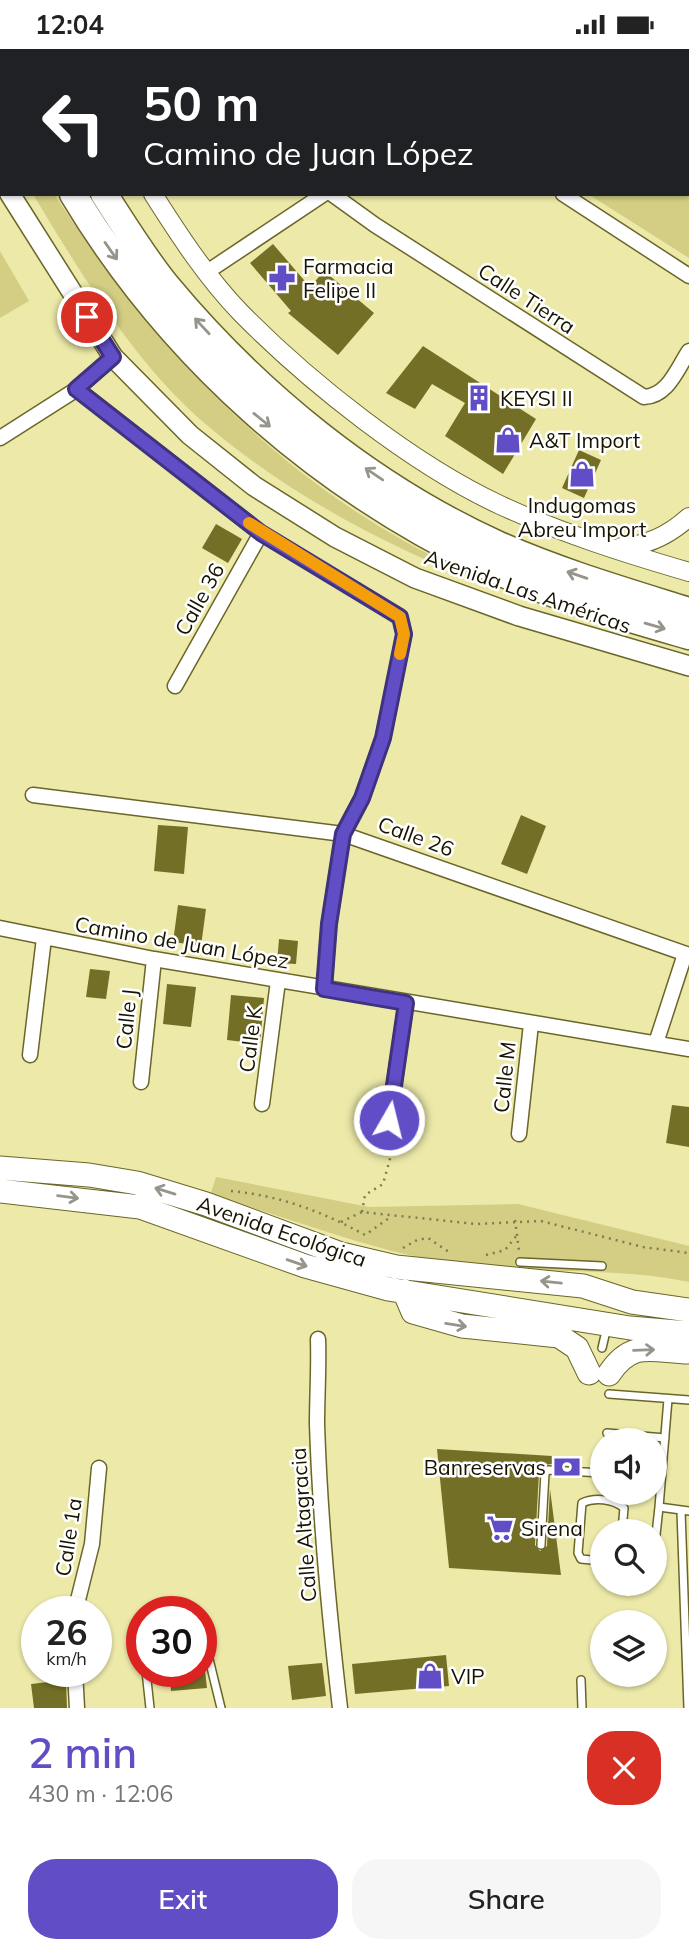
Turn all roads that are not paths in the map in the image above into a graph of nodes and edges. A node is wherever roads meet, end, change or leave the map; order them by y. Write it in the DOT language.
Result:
graph roads {
  1 [pos="11,196"];
  2 [pos="74,196"];
  3 [pos="105,196"];
  4 [pos="154,196"];
  5 [pos="321,196"];
  6 [pos="335,196"];
  7 [pos="566,196"];
  8 [pos="207,272"];
  9 [pos="689,276"];
  10 [pos="689,351"];
  11 [pos="113,357"];
  12 [pos="76,389"];
  13 [pos="0,438"];
  14 [pos="689,517"];
  15 [pos="261,533"];
  16 [pos="608,548"];
  17 [pos="689,572"];
  18 [pos="689,611"];
  19 [pos="689,636"];
  20 [pos="689,666"];
  21 [pos="175,686"];
  22 [pos="33,795"];
  23 [pos="343,834"];
  24 [pos="0,928"];
  25 [pos="44,938"];
  26 [pos="687,954"];
  27 [pos="153,959"];
  28 [pos="278,981"];
  29 [pos="324,989"];
  30 [pos="406,1003"];
  31 [pos="531,1024"];
  32 [pos="656,1043"];
  33 [pos="689,1049"];
  34 [pos="30,1055"];
  35 [pos="141,1082"];
  36 [pos="262,1104"];
  37 [pos="389,1120"];
  38 [pos="519,1134"];
  39 [pos="0,1168"];
  40 [pos="0,1191"];
  41 [pos="520,1262"];
  42 [pos="602,1266"];
  43 [pos="584,1275"];
  44 [pos="481,1278"];
  45 [pos="404,1291"];
  46 [pos="689,1310"];
  47 [pos="608,1323"];
  48 [pos="689,1324"];
  49 [pos="689,1333"];
  50 [pos="318,1339"];
  51 [pos="602,1348"];
  52 [pos="689,1352"];
  53 [pos="602,1380"];
  54 [pos="668,1399"];
  55 [pos="689,1400"];
  56 [pos="665,1428"];
  57 [pos="99,1468"];
  58 [pos="590,1472"];
  59 [pos="659,1507"];
  60 [pos="685,1511"];
  61 [pos="623,1519"];
  62 [pos="658,1519"];
  63 [pos="541,1545"];
  64 [pos="590,1560"];
  65 [pos="79,1596"];
  66 [pos="580,1680"];
  67 [pos="76,1687"];
  68 [pos="148,1687"];
  69 [pos="216,1687"];
  70 [pos="77,1708"];
  71 [pos="150,1708"];
  72 [pos="221,1708"];
  73 [pos="340,1708"];
  74 [pos="582,1708"];
  75 [pos="688,1708"];
  1 -- 11 [label="main road, Avenida Las Américas"];
  2 -- 19 [label="highway, one-way"];
  18 -- 3 [label="highway, one-way"];
  4 -- 8 [label="street"];
  5 -- 8 [label="street"];
  6 -- 10 [label="street, Calle Tierra"];
  7 -- 9 [label="street"];
  8 -- 16 [label="street"];
  11 -- 12 [label="street"];
  11 -- 20 [label="main road, Avenida Las Américas"];
  12 -- 13 [label="street"];
  12 -- 15 [label="street"];
  14 -- 16 [label="street"];
  15 -- 21 [label="street, Calle 36"];
  15 -- 23 [label="street"];
  16 -- 17 [label="street"];
  22 -- 23 [label="street, Calle 26"];
  23 -- 26 [label="street, Calle 26"];
  23 -- 29 [label="street"];
  24 -- 25 [label="street, Camino de Juan López"];
  25 -- 27 [label="street, Camino de Juan López"];
  25 -- 34 [label="street"];
  26 -- 32 [label="street"];
  27 -- 28 [label="street, Camino de Juan López"];
  27 -- 35 [label="street, Calle J"];
  28 -- 29 [label="street, Camino de Juan López"];
  28 -- 36 [label="street, Calle K"];
  29 -- 30 [label="street, Camino de Juan López"];
  30 -- 31 [label="street, Camino de Juan López"];
  30 -- 37 [label="street"];
  31 -- 32 [label="street, Camino de Juan López"];
  31 -- 38 [label="street, Calle M"];
  32 -- 33 [label="street, Camino de Juan López"];
  44 -- 39 [label="main road, Avenida Ecológica, one-way"];
  40 -- 45 [label="main road, Avenida Ecológica, one-way"];
  41 -- 43 [label="lane"];
  42 -- 43 [label="lane"];
  43 -- 44 [label="main road, Avenida Ecológica, one-way"];
  43 -- 46 [label="main road, Avenida Ecológica"];
  44 -- 47 [label="main road"];
  45 -- 47 [label="main road, Avenida Ecológica"];
  45 -- 53 [label="main road, one-way"];
  47 -- 48 [label="main road"];
  47 -- 49 [label="main road, Avenida Ecológica"];
  47 -- 51 [label="lane"];
  50 -- 73 [label="street, Calle Altagracia"];
  53 -- 52 [label="main road, one-way"];
  53 -- 54 [label="lane"];
  54 -- 55 [label="lane"];
  54 -- 56 [label="lane"];
  57 -- 65 [label="street, Calle 1a"];
  58 -- 63 [label="lane"];
  59 -- 60 [label="lane"];
  59 -- 62 [label="lane"];
  60 -- 75 [label="lane"];
  61 -- 64 [label="lane"];
  66 -- 74 [label="lane"];
  67 -- 70 [label="street"];
  68 -- 71 [label="lane"];
  69 -- 72 [label="lane"];
}
